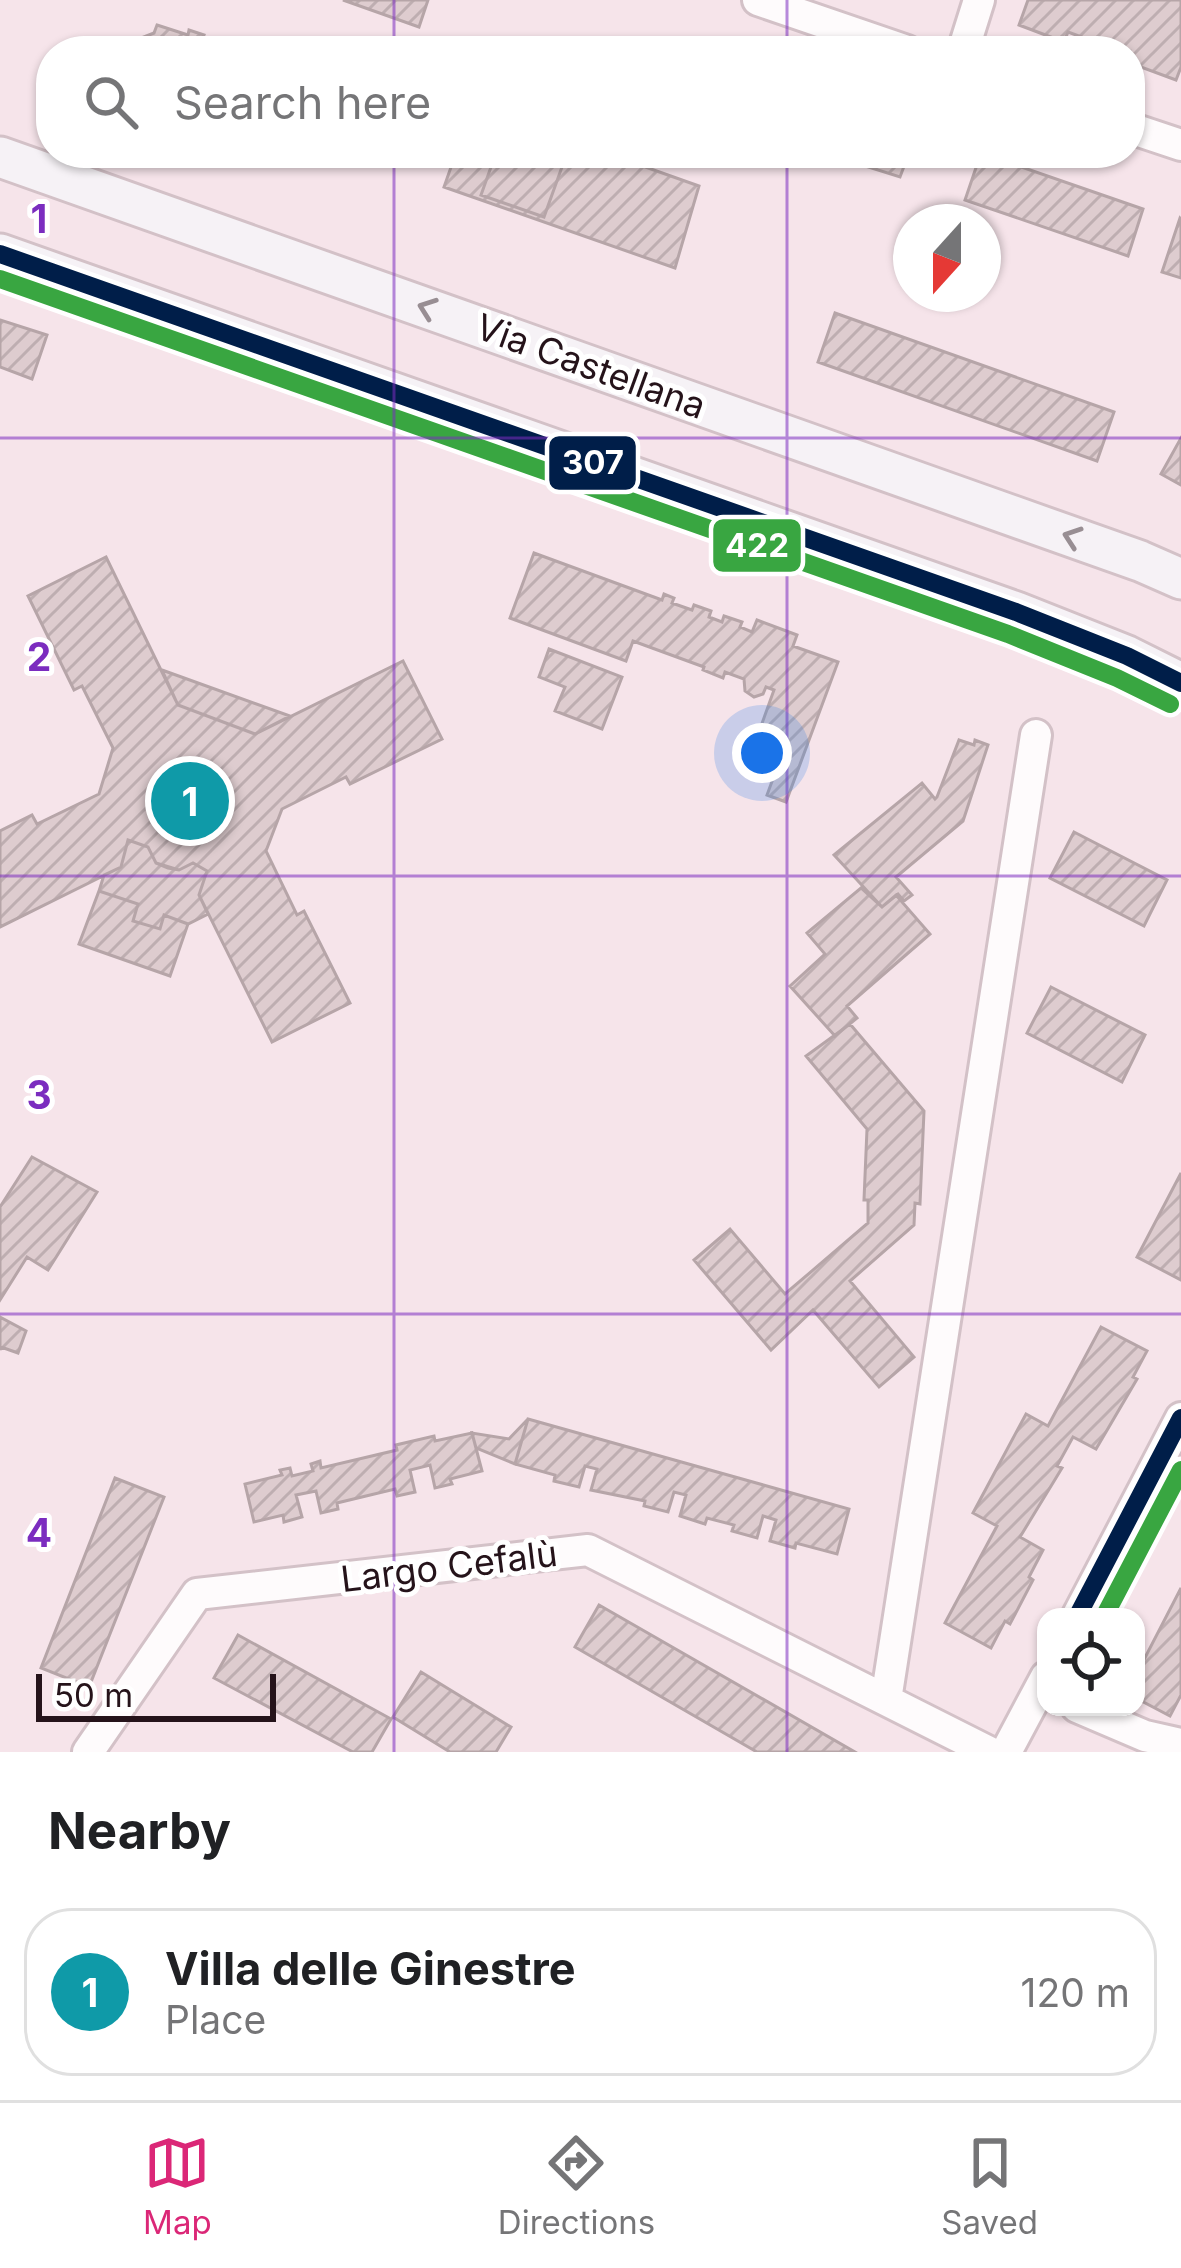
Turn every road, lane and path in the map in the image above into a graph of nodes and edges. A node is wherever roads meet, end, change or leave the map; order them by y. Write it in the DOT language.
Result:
graph roads {
  1 [pos="758,0"];
  2 [pos="979,0"];
  3 [pos="863,36"];
  4 [pos="968,36"];
  5 [pos="1145,133"];
  6 [pos="1181,145"];
  7 [pos="0,157"];
  8 [pos="0,254"];
  9 [pos="1181,579"];
  10 [pos="1181,683"];
  11 [pos="1036,735"];
  12 [pos="1181,1418"];
  13 [pos="1082,1608"];
  14 [pos="1037,1699"];
  15 [pos="886,1700"];
  16 [pos="1098,1716"];
  17 [pos="1181,1744"];
  18 [pos="88,1752"];
  19 [pos="989,1752"];
  20 [pos="1006,1752"];
  1 -- 3 [label="street"];
  2 -- 4 [label="street"];
  5 -- 6 [label="street"];
  9 -- 7 [label="main road, Via Castellana, one-way"];
  8 -- 10 [label="main road"];
  11 -- 15 [label="street"];
  12 -- 13 [label="street"];
  14 -- 20 [label="street"];
  15 -- 18 [label="street, Largo Cefalù"];
  15 -- 19 [label="street, Largo Cefalù"];
  16 -- 17 [label="street"];
}
